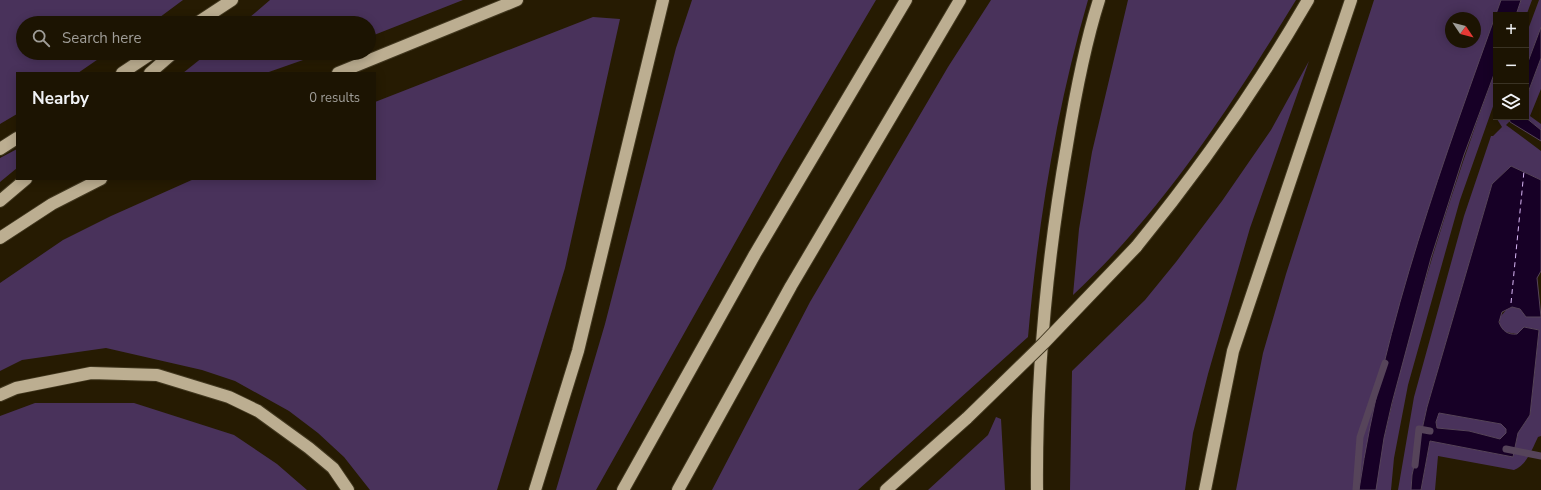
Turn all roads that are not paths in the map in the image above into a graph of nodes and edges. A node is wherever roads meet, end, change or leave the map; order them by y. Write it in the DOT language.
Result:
graph roads {
  1 [pos="233,0"];
  2 [pos="517,0"];
  3 [pos="663,0"];
  4 [pos="906,0"];
  5 [pos="960,0"];
  6 [pos="1098,0"];
  7 [pos="1308,0"];
  8 [pos="1351,0"];
  9 [pos="208,16"];
  10 [pos="216,16"];
  11 [pos="376,58"];
  12 [pos="142,60"];
  13 [pos="165,60"];
  14 [pos="370,60"];
  15 [pos="124,72"];
  16 [pos="151,72"];
  17 [pos="340,72"];
  18 [pos="16,139"];
  19 [pos="0,149"];
  20 [pos="25,180"];
  21 [pos="99,180"];
  22 [pos="0,201"];
  23 [pos="0,238"];
  24 [pos="0,395"];
  25 [pos="348,490"];
  26 [pos="535,490"];
  27 [pos="623,490"];
  28 [pos="678,490"];
  29 [pos="886,490"];
  30 [pos="1037,490"];
  31 [pos="1205,490"];
  1 -- 9 [label="highway"];
  1 -- 10 [label="highway"];
  2 -- 11 [label="highway"];
  3 -- 26 [label="highway"];
  4 -- 27 [label="highway"];
  5 -- 28 [label="highway"];
  6 -- 30 [label="highway"];
  7 -- 29 [label="highway, bridge"];
  8 -- 31 [label="highway"];
  12 -- 15 [label="highway"];
  13 -- 16 [label="highway"];
  14 -- 17 [label="highway"];
  18 -- 19 [label="highway"];
  20 -- 22 [label="highway"];
  21 -- 23 [label="highway"];
  24 -- 25 [label="highway"];
}
